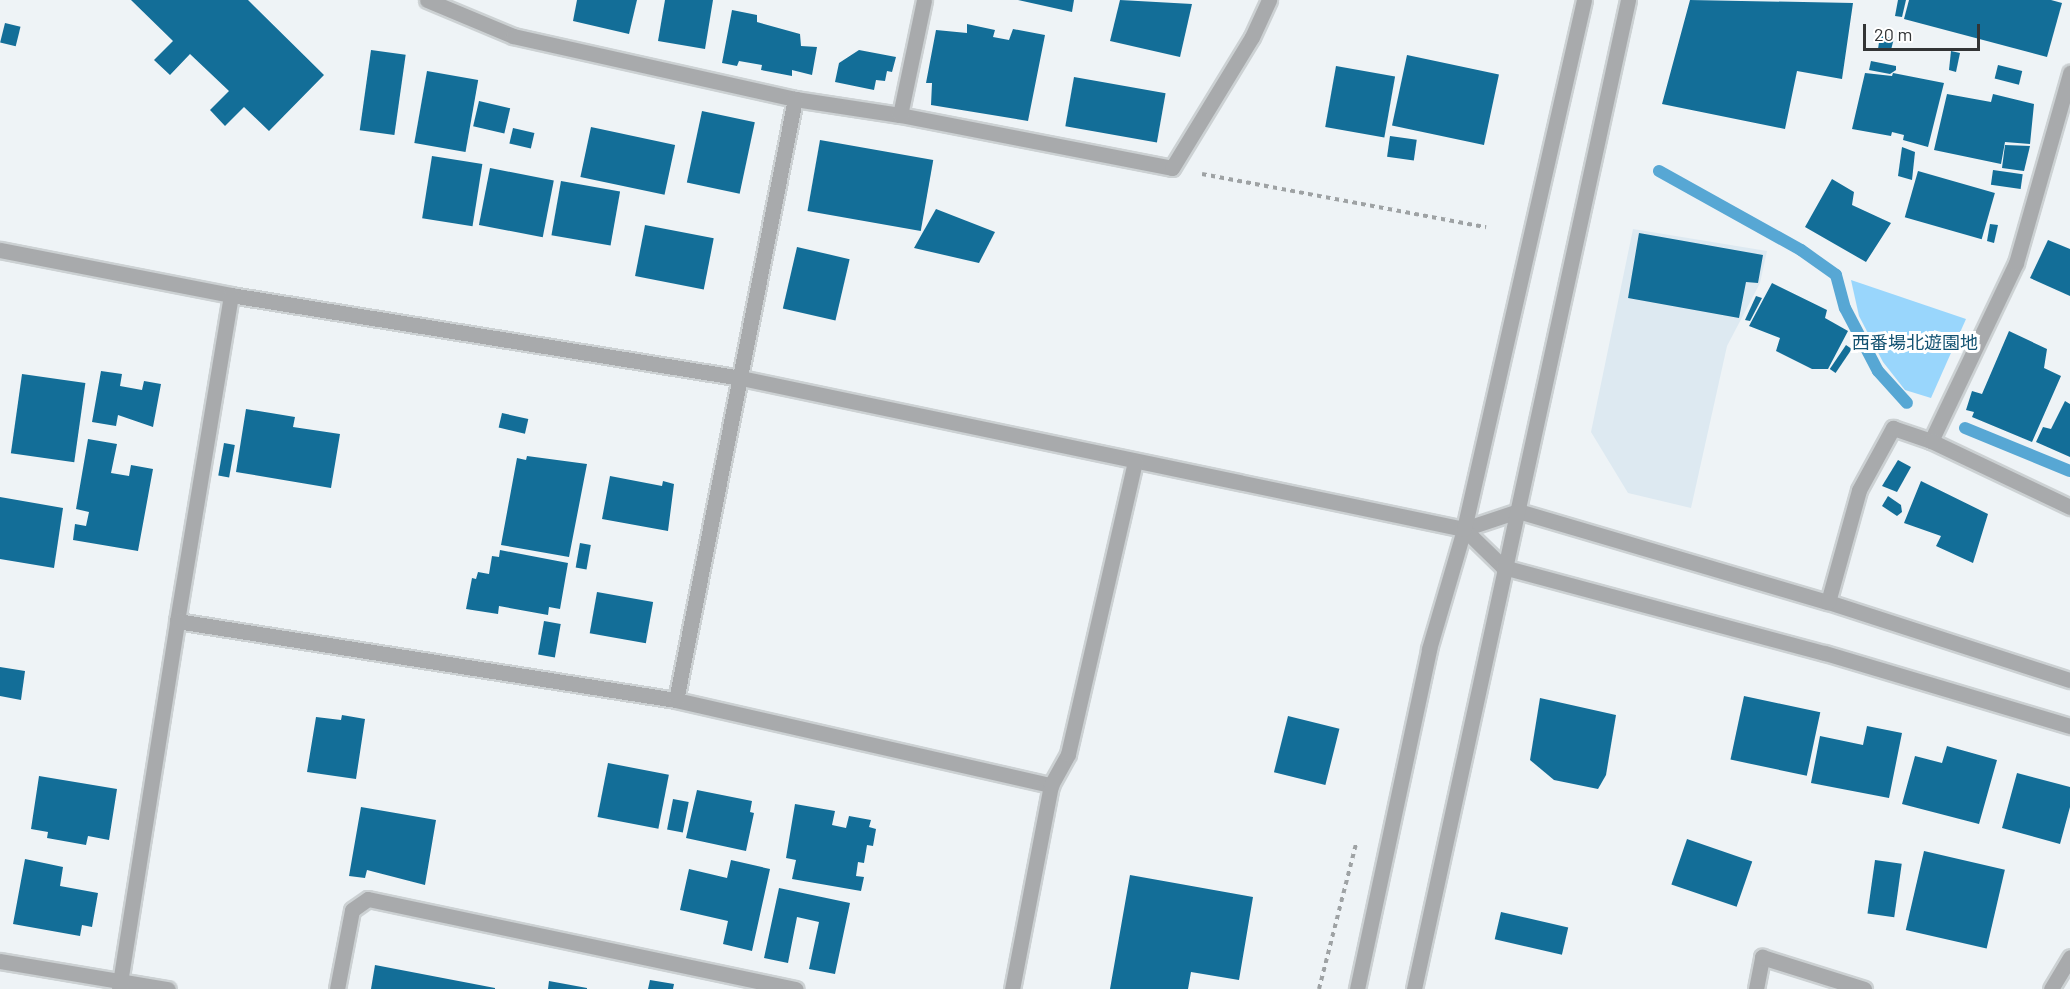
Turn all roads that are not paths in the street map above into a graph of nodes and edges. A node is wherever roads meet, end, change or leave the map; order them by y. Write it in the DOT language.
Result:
graph roads {
  1 [pos="427,0"];
  2 [pos="924,0"];
  3 [pos="1269,0"];
  4 [pos="1584,0"];
  5 [pos="1628,0"];
  6 [pos="2070,73"];
  7 [pos="795,99"];
  8 [pos="900,115"];
  9 [pos="0,250"];
  10 [pos="231,295"];
  11 [pos="741,378"];
  12 [pos="1931,441"];
  13 [pos="1135,462"];
  14 [pos="2070,507"];
  15 [pos="1518,511"];
  16 [pos="1464,529"];
  17 [pos="1503,567"];
  18 [pos="1828,602"];
  19 [pos="177,621"];
  20 [pos="2070,680"];
  21 [pos="676,700"];
  22 [pos="2070,726"];
  23 [pos="1051,786"];
  24 [pos="2070,957"];
  25 [pos="0,961"];
  26 [pos="120,985"];
  27 [pos="168,989"];
  28 [pos="337,989"];
  29 [pos="796,989"];
  30 [pos="1012,989"];
  31 [pos="1357,989"];
  32 [pos="1414,989"];
  33 [pos="1756,989"];
  34 [pos="1864,989"];
  35 [pos="2051,989"];
  1 -- 7 [label="street"];
  2 -- 8 [label="street"];
  3 -- 8 [label="street"];
  4 -- 16 [label="street"];
  5 -- 15 [label="street"];
  6 -- 12 [label="street"];
  7 -- 8 [label="street"];
  7 -- 11 [label="street"];
  9 -- 10 [label="street"];
  10 -- 11 [label="street"];
  10 -- 19 [label="street"];
  11 -- 13 [label="street"];
  11 -- 21 [label="street"];
  12 -- 14 [label="street"];
  12 -- 18 [label="street"];
  13 -- 16 [label="street"];
  13 -- 23 [label="street"];
  15 -- 16 [label="street"];
  15 -- 17 [label="street"];
  15 -- 18 [label="street"];
  16 -- 17 [label="street"];
  16 -- 31 [label="street"];
  17 -- 22 [label="street"];
  17 -- 32 [label="street"];
  18 -- 20 [label="street"];
  19 -- 21 [label="street"];
  19 -- 26 [label="street"];
  21 -- 23 [label="street"];
  23 -- 30 [label="street"];
  24 -- 35 [label="street"];
  25 -- 26 [label="street"];
  26 -- 27 [label="street"];
  28 -- 29 [label="street"];
  33 -- 34 [label="street"];
}
